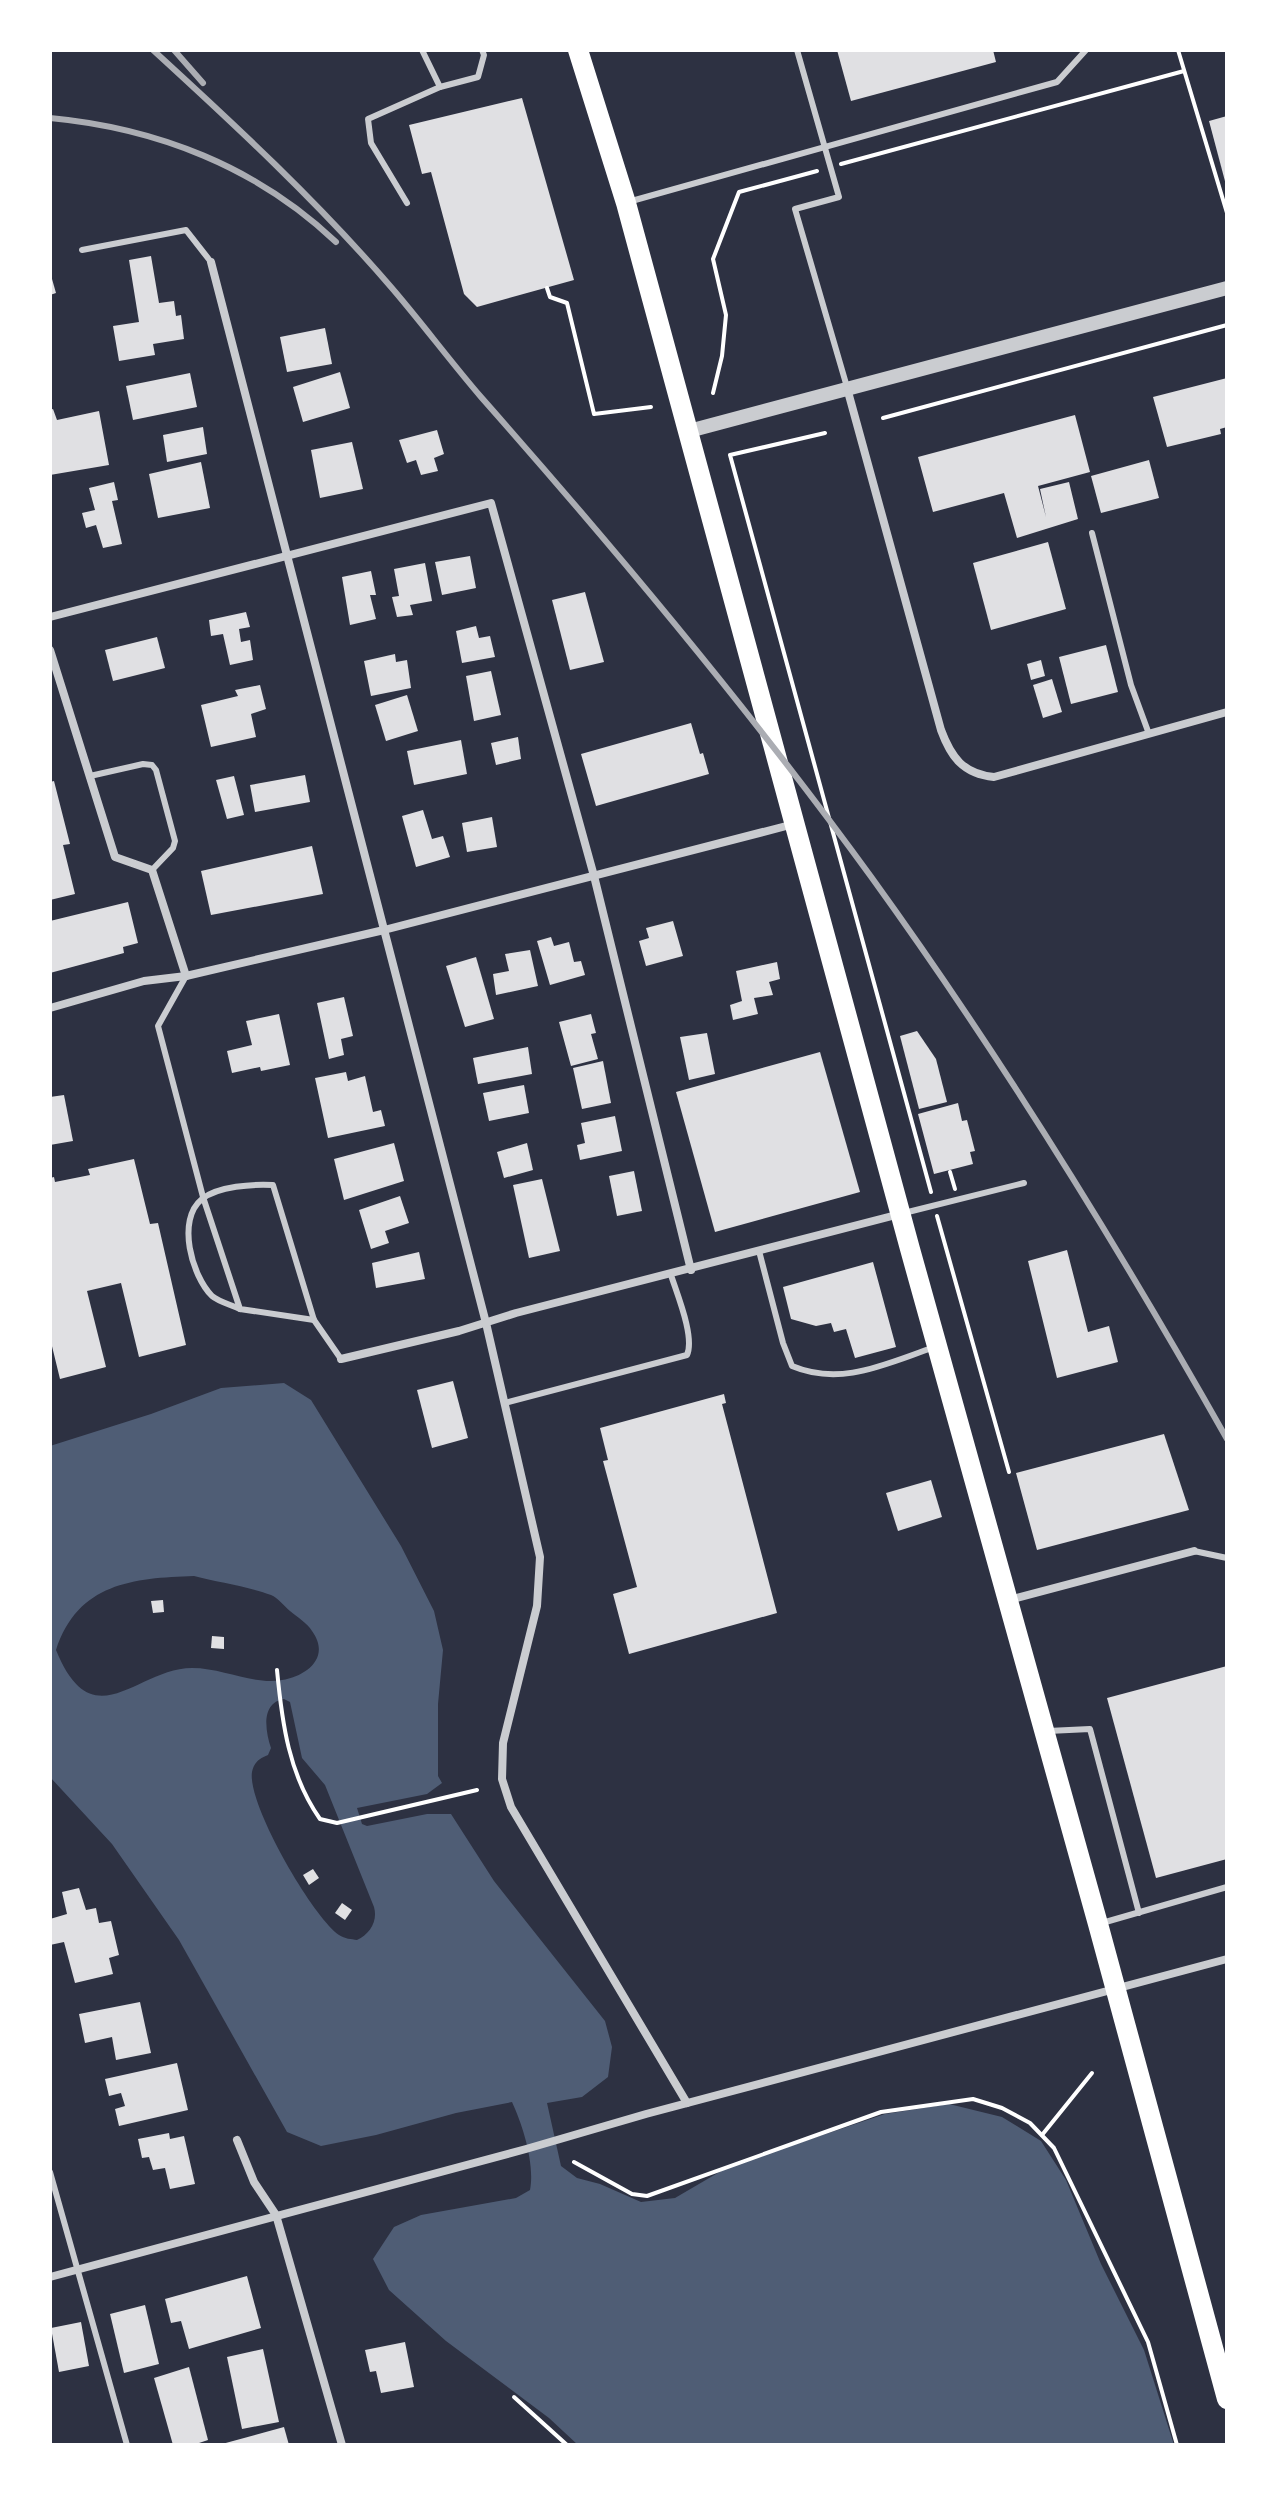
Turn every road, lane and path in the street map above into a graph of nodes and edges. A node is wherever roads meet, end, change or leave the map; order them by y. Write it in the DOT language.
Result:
graph roads {
  1 [pos="422,50"];
  2 [pos="482,50"];
  3 [pos="578,50"];
  4 [pos="797,50"];
  5 [pos="1086,50"];
  6 [pos="1178,50"];
  7 [pos="1184,71"];
  8 [pos="440,87"];
  9 [pos="824,148"];
  10 [pos="830,167"];
  11 [pos="407,203"];
  12 [pos="626,203"];
  13 [pos="1227,213"];
  14 [pos="82,250"];
  15 [pos="211,262"];
  16 [pos="547,288"];
  17 [pos="1227,288"];
  18 [pos="1227,325"];
  19 [pos="847,387"];
  20 [pos="713,393"];
  21 [pos="651,407"];
  22 [pos="883,418"];
  23 [pos="689,431"];
  24 [pos="825,433"];
  25 [pos="1092,533"];
  26 [pos="287,556"];
  27 [pos="50,617"];
  28 [pos="50,650"];
  29 [pos="52,664"];
  30 [pos="1227,712"];
  31 [pos="1149,734"];
  32 [pos="90,776"];
  33 [pos="795,824"];
  34 [pos="152,870"];
  35 [pos="594,876"];
  36 [pos="384,930"];
  37 [pos="186,976"];
  38 [pos="50,1008"];
  39 [pos="950,1172"];
  40 [pos="1024,1183"];
  41 [pos="955,1189"];
  42 [pos="203,1197"];
  43 [pos="934,1206"];
  44 [pos="901,1214"];
  45 [pos="759,1251"];
  46 [pos="691,1270"];
  47 [pos="671,1275"];
  48 [pos="240,1309"];
  49 [pos="314,1320"];
  50 [pos="486,1323"];
  51 [pos="937,1347"];
  52 [pos="341,1359"];
  53 [pos="505,1403"];
  54 [pos="1009,1472"];
  55 [pos="1194,1551"];
  56 [pos="1227,1558"];
  57 [pos="1007,1600"];
  58 [pos="277,1670"];
  59 [pos="1044,1731"];
  60 [pos="477,1790"];
  61 [pos="1227,1887"];
  62 [pos="1139,1913"];
  63 [pos="1098,1924"];
  64 [pos="1227,1959"];
  65 [pos="1115,1989"];
  66 [pos="1092,2073"];
  67 [pos="687,2103"];
  68 [pos="1042,2135"];
  69 [pos="237,2140"];
  70 [pos="574,2162"];
  71 [pos="50,2172"];
  72 [pos="276,2215"];
  73 [pos="77,2270"];
  74 [pos="50,2277"];
  75 [pos="514,2397"];
  76 [pos="1227,2399"];
  77 [pos="127,2445"];
  78 [pos="342,2445"];
  79 [pos="567,2445"];
  80 [pos="1177,2445"];
  1 -- 8 [label="lane"];
  2 -- 8 [label="lane"];
  3 -- 12 [label="highway"];
  4 -- 9 [label="lane"];
  5 -- 9 [label="lane"];
  6 -- 7 [label="path"];
  7 -- 10 [label="path"];
  7 -- 13 [label="path"];
  8 -- 11 [label="lane"];
  9 -- 10 [label="lane"];
  9 -- 12 [label="lane"];
  10 -- 19 [label="lane"];
  10 -- 20 [label="path"];
  12 -- 23 [label="highway"];
  14 -- 15 [label="lane"];
  15 -- 26 [label="street"];
  16 -- 21 [label="path"];
  17 -- 19 [label="street"];
  18 -- 22 [label="path"];
  19 -- 23 [label="street"];
  19 -- 31 [label="street"];
  23 -- 33 [label="highway"];
  24 -- 43 [label="path"];
  25 -- 31 [label="lane"];
  26 -- 27 [label="street"];
  26 -- 35 [label="street"];
  26 -- 36 [label="street"];
  28 -- 29 [label="street"];
  29 -- 32 [label="street"];
  30 -- 31 [label="street"];
  32 -- 34 [label="street"];
  32 -- 34 [label="lane"];
  33 -- 35 [label="street"];
  33 -- 44 [label="highway"];
  34 -- 37 [label="street"];
  35 -- 36 [label="street"];
  35 -- 46 [label="street"];
  36 -- 37 [label="street"];
  36 -- 50 [label="street"];
  37 -- 38 [label="street"];
  37 -- 42 [label="lane"];
  39 -- 41 [label="path"];
  40 -- 43 [label="lane"];
  42 -- 48 [label="lane"];
  42 -- 48 [label="lane"];
  42 -- 49 [label="lane"];
  43 -- 44 [label="lane"];
  43 -- 54 [label="path"];
  44 -- 45 [label="street"];
  44 -- 51 [label="highway"];
  45 -- 46 [label="street"];
  45 -- 51 [label="lane"];
  46 -- 47 [label="street"];
  47 -- 50 [label="street"];
  47 -- 53 [label="lane"];
  48 -- 49 [label="lane"];
  49 -- 52 [label="lane"];
  50 -- 52 [label="street"];
  50 -- 53 [label="street"];
  51 -- 57 [label="highway"];
  53 -- 67 [label="street"];
  55 -- 56 [label="lane"];
  55 -- 57 [label="street"];
  57 -- 59 [label="highway"];
  58 -- 60 [label="path"];
  59 -- 62 [label="lane"];
  59 -- 63 [label="highway"];
  61 -- 62 [label="lane"];
  62 -- 63 [label="lane"];
  63 -- 65 [label="highway"];
  64 -- 65 [label="street"];
  65 -- 67 [label="street"];
  65 -- 76 [label="highway"];
  66 -- 68 [label="path"];
  67 -- 72 [label="street"];
  68 -- 70 [label="path"];
  68 -- 80 [label="path"];
  69 -- 72 [label="street"];
  71 -- 73 [label="lane"];
  72 -- 73 [label="street"];
  72 -- 78 [label="street"];
  73 -- 74 [label="street"];
  73 -- 77 [label="lane"];
  75 -- 79 [label="path"];
}
